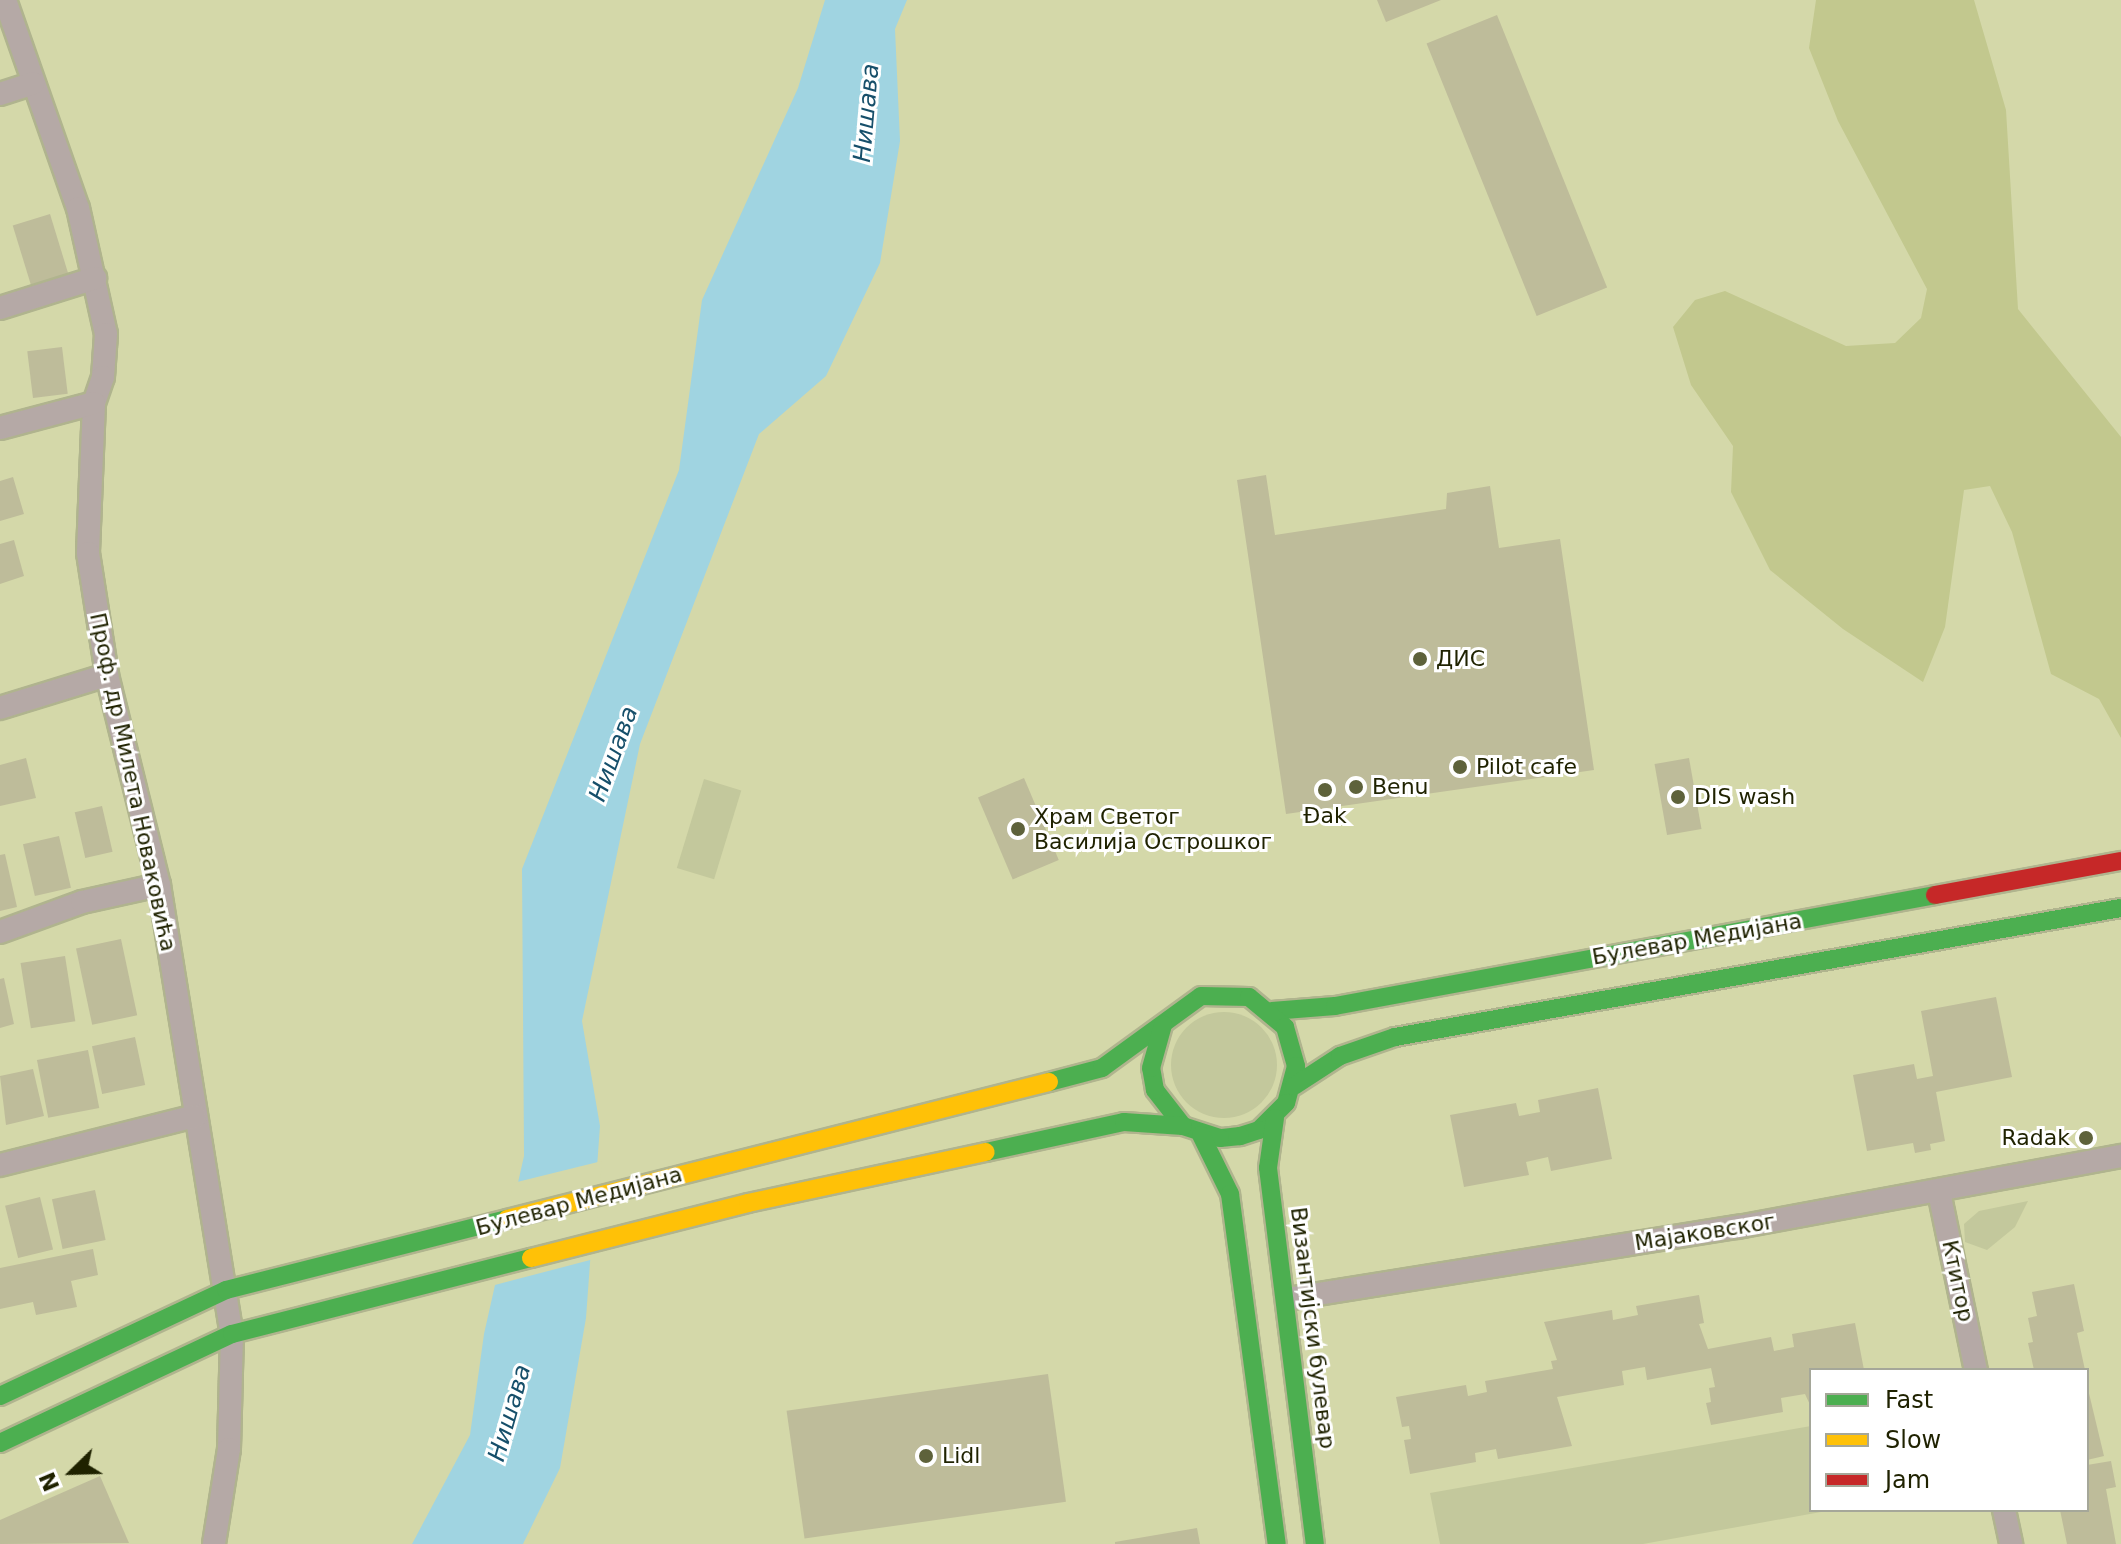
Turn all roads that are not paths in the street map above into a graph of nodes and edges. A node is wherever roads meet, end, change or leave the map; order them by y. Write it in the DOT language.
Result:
graph roads {
  1 [pos="5,0"];
  2 [pos="33,83"];
  3 [pos="0,94"];
  4 [pos="95,278"];
  5 [pos="0,308"];
  6 [pos="94,403"];
  7 [pos="0,428"];
  8 [pos="107,675"];
  9 [pos="0,708"];
  10 [pos="2121,861"];
  11 [pos="159,885"];
  12 [pos="2121,908"];
  13 [pos="0,932"];
  14 [pos="1272,1011"];
  15 [pos="1163,1025"];
  16 [pos="1294,1086"];
  17 [pos="195,1116"];
  18 [pos="1275,1118"];
  19 [pos="1183,1126"];
  20 [pos="1201,1135"];
  21 [pos="2121,1156"];
  22 [pos="0,1165"];
  23 [pos="1939,1192"];
  24 [pos="226,1290"];
  25 [pos="1287,1299"];
  26 [pos="232,1334"];
  27 [pos="1976,1368"];
  28 [pos="0,1396"];
  29 [pos="0,1443"];
  30 [pos="2004,1512"];
  31 [pos="214,1544"];
  32 [pos="1277,1544"];
  33 [pos="1315,1544"];
  34 [pos="2011,1544"];
  1 -- 2 [label="street, Проф. др Милета Новаковића"];
  2 -- 3 [label="street"];
  2 -- 4 [label="street, Проф. др Милета Новаковића"];
  4 -- 5 [label="street"];
  4 -- 6 [label="street, Проф. др Милета Новаковића"];
  6 -- 7 [label="street"];
  6 -- 8 [label="street, Проф. др Милета Новаковића"];
  8 -- 9 [label="street"];
  8 -- 11 [label="street, Проф. др Милета Новаковића"];
  10 -- 14 [label="main road, Булевар Медијана"];
  11 -- 13 [label="street"];
  11 -- 17 [label="street, Проф. др Милета Новаковића"];
  12 -- 16 [label="main road, Булевар Медијана"];
  14 -- 15 [label="main road, Булевар Медијана"];
  14 -- 16 [label="main road"];
  15 -- 19 [label="main road, Булевар Медијана"];
  15 -- 24 [label="main road, Булевар Медијана"];
  16 -- 18 [label="main road, Булевар Медијана"];
  17 -- 22 [label="street"];
  17 -- 24 [label="street, Проф. др Милета Новаковића"];
  18 -- 20 [label="main road, Булевар Медијана"];
  18 -- 25 [label="main road, Византијски булевар"];
  19 -- 20 [label="main road, Булевар Медијана"];
  19 -- 26 [label="main road, Булевар Медијана"];
  20 -- 32 [label="main road"];
  21 -- 23 [label="street, Мајаковског"];
  23 -- 25 [label="street, Мајаковског"];
  23 -- 27 [label="street, Ктитор"];
  24 -- 26 [label="street, Проф. др Милета Новаковића"];
  24 -- 28 [label="main road, Булевар Медијана"];
  25 -- 33 [label="main road, Византијски булевар"];
  26 -- 29 [label="main road, Булевар Медијана"];
  26 -- 31 [label="street"];
  30 -- 34 [label="street"];
}
